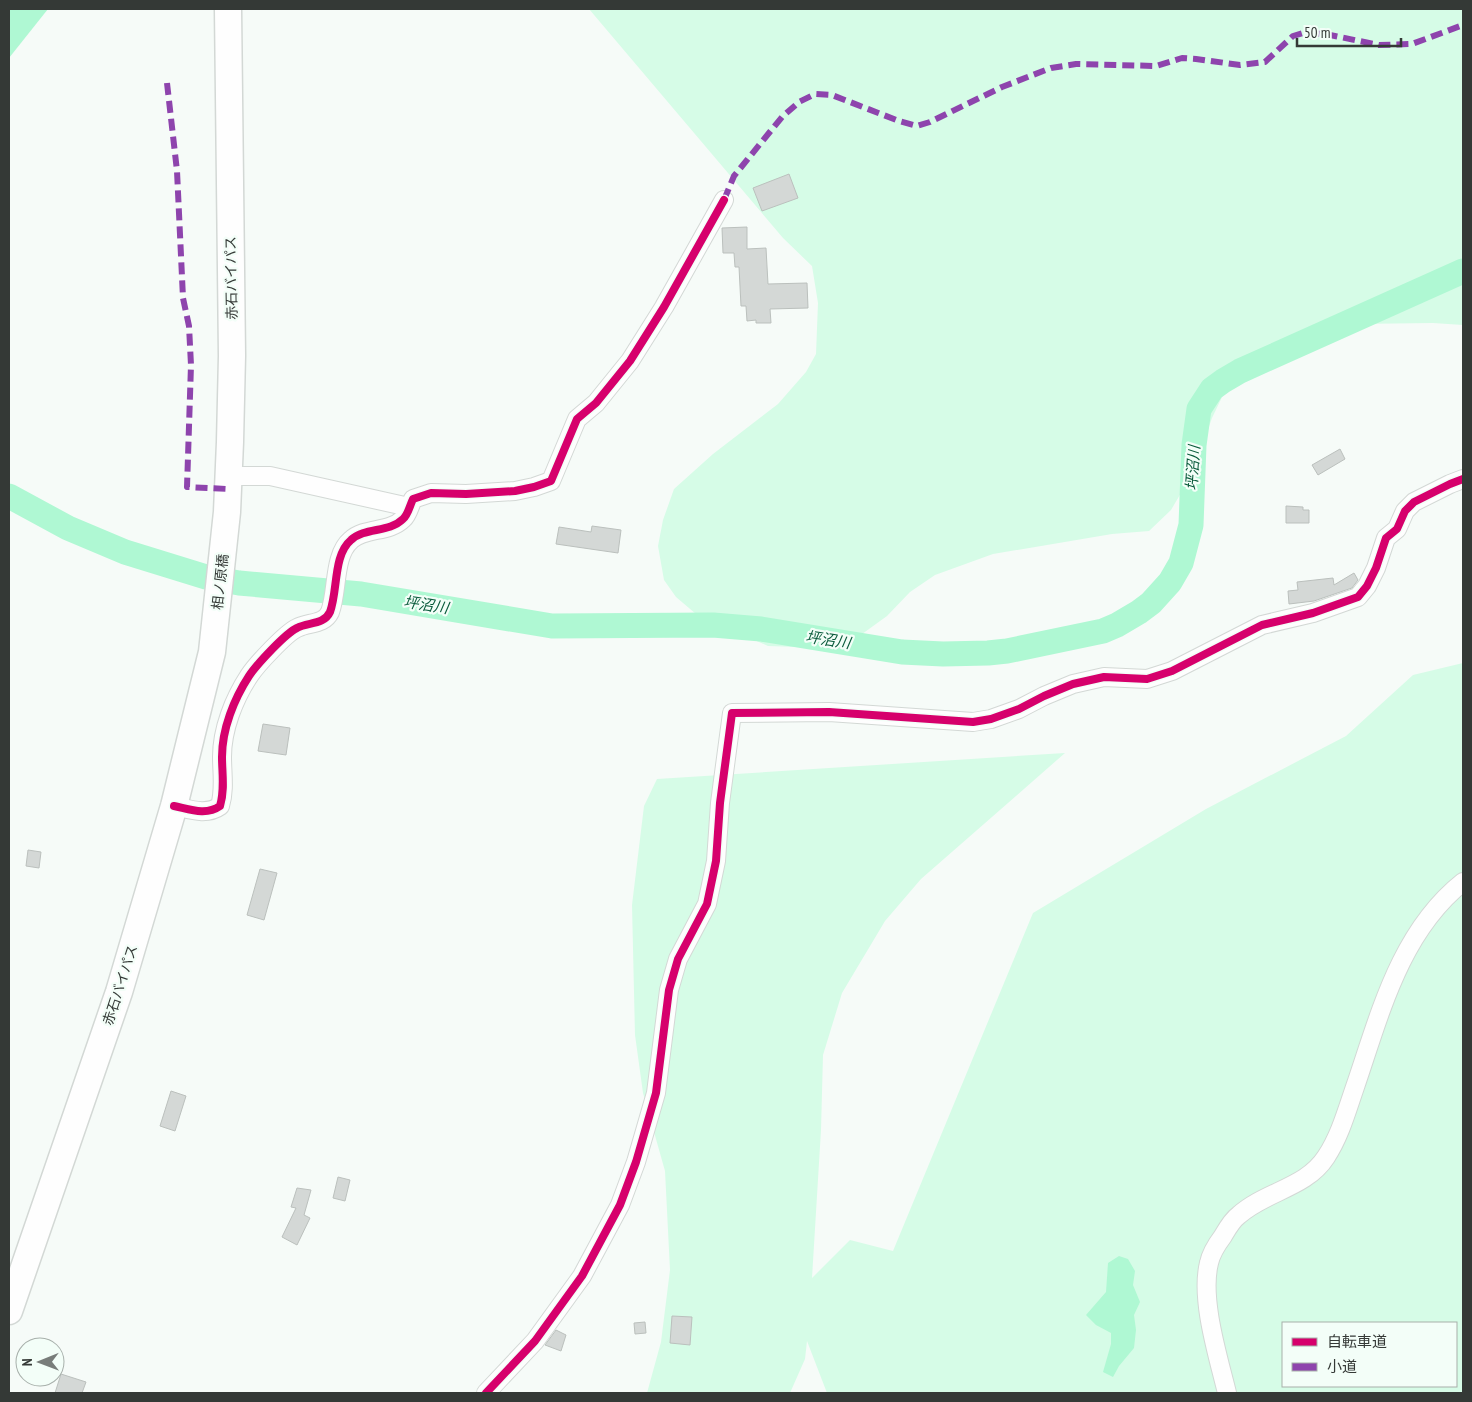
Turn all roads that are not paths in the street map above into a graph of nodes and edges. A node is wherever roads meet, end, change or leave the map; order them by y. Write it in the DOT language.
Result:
graph roads {
  1 [pos="228,9"];
  2 [pos="724,200"];
  3 [pos="229,476"];
  4 [pos="1463,479"];
  5 [pos="409,507"];
  6 [pos="227,512"];
  7 [pos="212,652"];
  8 [pos="174,806"];
  9 [pos="1463,882"];
  10 [pos="9,1311"];
  11 [pos="486,1393"];
  12 [pos="1227,1393"];
  1 -- 3 [label="highway, 赤石バイパス"];
  2 -- 5 [label="street"];
  3 -- 5 [label="street"];
  3 -- 6 [label="highway, 赤石バイパス"];
  4 -- 11 [label="street"];
  5 -- 8 [label="street"];
  6 -- 7 [label="highway, 相ノ原橋"];
  7 -- 8 [label="highway, 赤石バイパス"];
  8 -- 10 [label="highway, 赤石バイパス"];
  9 -- 12 [label="street"];
}
